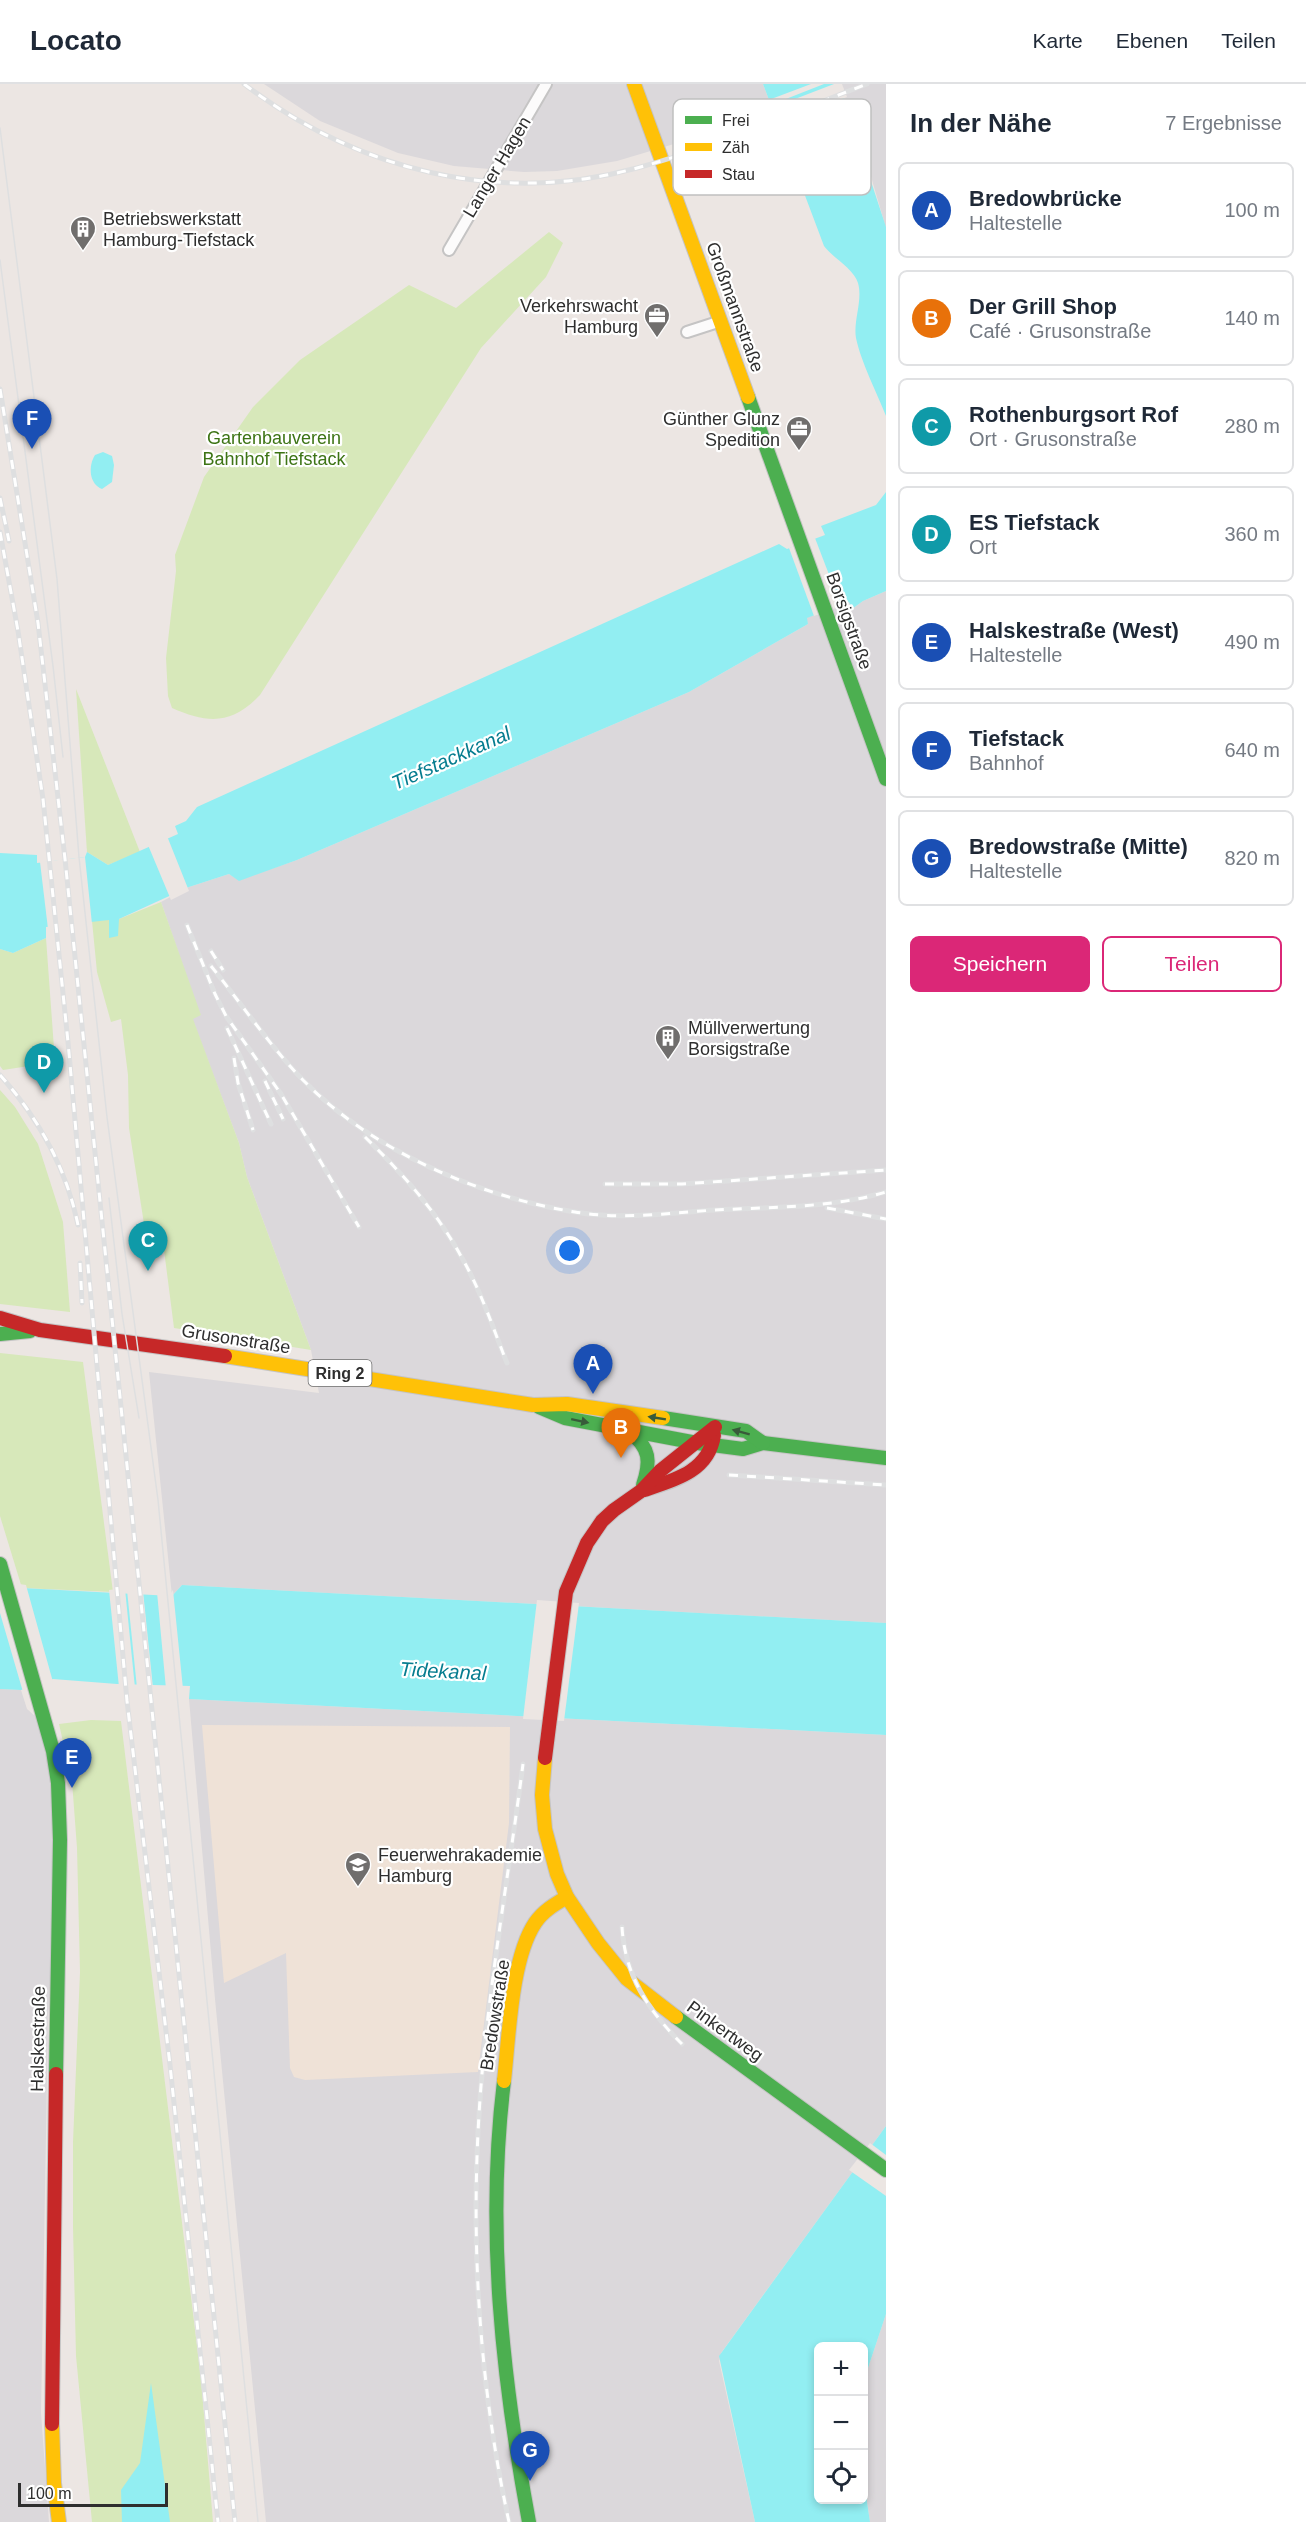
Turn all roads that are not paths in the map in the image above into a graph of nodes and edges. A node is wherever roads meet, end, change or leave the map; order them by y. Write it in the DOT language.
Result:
graph roads {
  1 [pos="546,84"];
  2 [pos="634,84"];
  3 [pos="673,190"];
  4 [pos="675,195"];
  5 [pos="449,250"];
  6 [pos="721,321"];
  7 [pos="687,332"];
  8 [pos="802,543"];
  9 [pos="886,778"];
  10 [pos="0,1318"];
  11 [pos="40,1330"];
  12 [pos="0,1334"];
  13 [pos="533,1405"];
  14 [pos="715,1426"];
  15 [pos="630,1431"];
  16 [pos="697,1443"];
  17 [pos="763,1443"];
  18 [pos="713,1445"];
  19 [pos="886,1458"];
  20 [pos="641,1491"];
  21 [pos="2,1571"];
  22 [pos="567,1897"];
  23 [pos="886,2170"];
  24 [pos="59,2522"];
  25 [pos="529,2522"];
  1 -- 5 [label="street, Langer Hagen"];
  2 -- 3 [label="street, Großmannstraße"];
  4 -- 6 [label="street, Großmannstraße"];
  6 -- 7 [label="street"];
  6 -- 8 [label="street, Großmannstraße"];
  8 -- 9 [label="street, Borsigstraße"];
  10 -- 11 [label="street, Grusonstraße / Ring 2"];
  11 -- 12 [label="street, Grusonstraße / Ring 2"];
  11 -- 13 [label="street, Grusonstraße / Ring 2"];
  14 -- 13 [label="street, Grusonstraße / Ring 2, one-way"];
  13 -- 15 [label="street, Grusonstraße / Ring 2, one-way"];
  14 -- 16 [label="street"];
  17 -- 14 [label="street, Grusonstraße / Ring 2, one-way"];
  14 -- 18 [label="street"];
  15 -- 16 [label="street, Grusonstraße / Ring 2"];
  15 -- 20 [label="street"];
  16 -- 18 [label="street, Grusonstraße / Ring 2"];
  16 -- 20 [label="street"];
  17 -- 18 [label="street, Grusonstraße / Ring 2"];
  17 -- 19 [label="street, Grusonstraße / Ring 2"];
  18 -- 20 [label="street"];
  20 -- 22 [label="street"];
  21 -- 24 [label="street, Halskestraße"];
  22 -- 23 [label="street, Pinkertweg"];
  22 -- 25 [label="street, Bredowstraße"];
}
